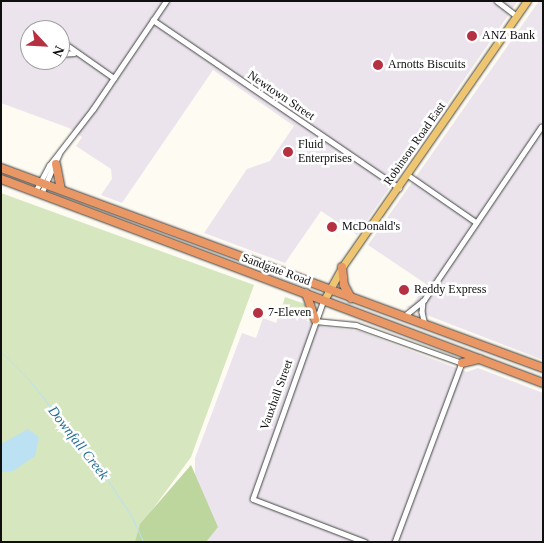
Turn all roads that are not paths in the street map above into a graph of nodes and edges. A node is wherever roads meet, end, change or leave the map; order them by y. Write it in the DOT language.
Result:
graph roads {
  1 [pos="166,1"];
  2 [pos="497,1"];
  3 [pos="527,1"];
  4 [pos="517,16"];
  5 [pos="153,20"];
  6 [pos="70,49"];
  7 [pos="70,53"];
  8 [pos="74,53"];
  9 [pos="114,78"];
  10 [pos="541,128"];
  11 [pos="59,154"];
  12 [pos="56,164"];
  13 [pos="1,168"];
  14 [pos="408,175"];
  15 [pos="1,179"];
  16 [pos="42,183"];
  17 [pos="399,188"];
  18 [pos="61,190"];
  19 [pos="38,193"];
  20 [pos="476,222"];
  21 [pos="342,267"];
  22 [pos="328,289"];
  23 [pos="306,293"];
  24 [pos="351,298"];
  25 [pos="324,300"];
  26 [pos="424,300"];
  27 [pos="403,317"];
  28 [pos="315,320"];
  29 [pos="425,325"];
  30 [pos="480,359"];
  31 [pos="462,363"];
  32 [pos="543,368"];
  33 [pos="543,383"];
  34 [pos="365,542"];
  35 [pos="395,542"];
  1 -- 5 [label="street"];
  2 -- 4 [label="street"];
  3 -- 4 [label="main road, Robinson Road East"];
  4 -- 14 [label="main road, Robinson Road East"];
  5 -- 9 [label="street"];
  5 -- 17 [label="street, Newtown Street"];
  6 -- 8 [label="street"];
  7 -- 8 [label="street"];
  8 -- 9 [label="street"];
  9 -- 11 [label="street"];
  10 -- 20 [label="street"];
  11 -- 12 [label="street"];
  11 -- 16 [label="street"];
  12 -- 16 [label="street"];
  12 -- 18 [label="highway"];
  13 -- 16 [label="highway, Sandgate Road"];
  14 -- 17 [label="main road, Robinson Road East"];
  14 -- 20 [label="street"];
  15 -- 19 [label="highway, Sandgate Road"];
  16 -- 18 [label="highway, Sandgate Road"];
  16 -- 19 [label="street"];
  17 -- 21 [label="main road, Robinson Road East"];
  18 -- 22 [label="highway, Sandgate Road"];
  19 -- 23 [label="highway, Sandgate Road"];
  20 -- 26 [label="street"];
  21 -- 22 [label="main road, Robinson Road East"];
  21 -- 24 [label="highway"];
  22 -- 24 [label="highway, Sandgate Road"];
  22 -- 25 [label="main road, Robinson Road East"];
  23 -- 25 [label="highway, Sandgate Road"];
  23 -- 28 [label="highway"];
  24 -- 27 [label="highway, Sandgate Road"];
  25 -- 28 [label="street, Vauxhall Street"];
  25 -- 30 [label="highway, Sandgate Road"];
  26 -- 27 [label="street"];
  26 -- 29 [label="street"];
  27 -- 29 [label="highway, Sandgate Road"];
  28 -- 31 [label="street"];
  28 -- 34 [label="street, Vauxhall Street"];
  29 -- 32 [label="highway, Sandgate Road"];
  30 -- 31 [label="highway"];
  30 -- 33 [label="highway, Sandgate Road"];
  31 -- 35 [label="street"];
}
